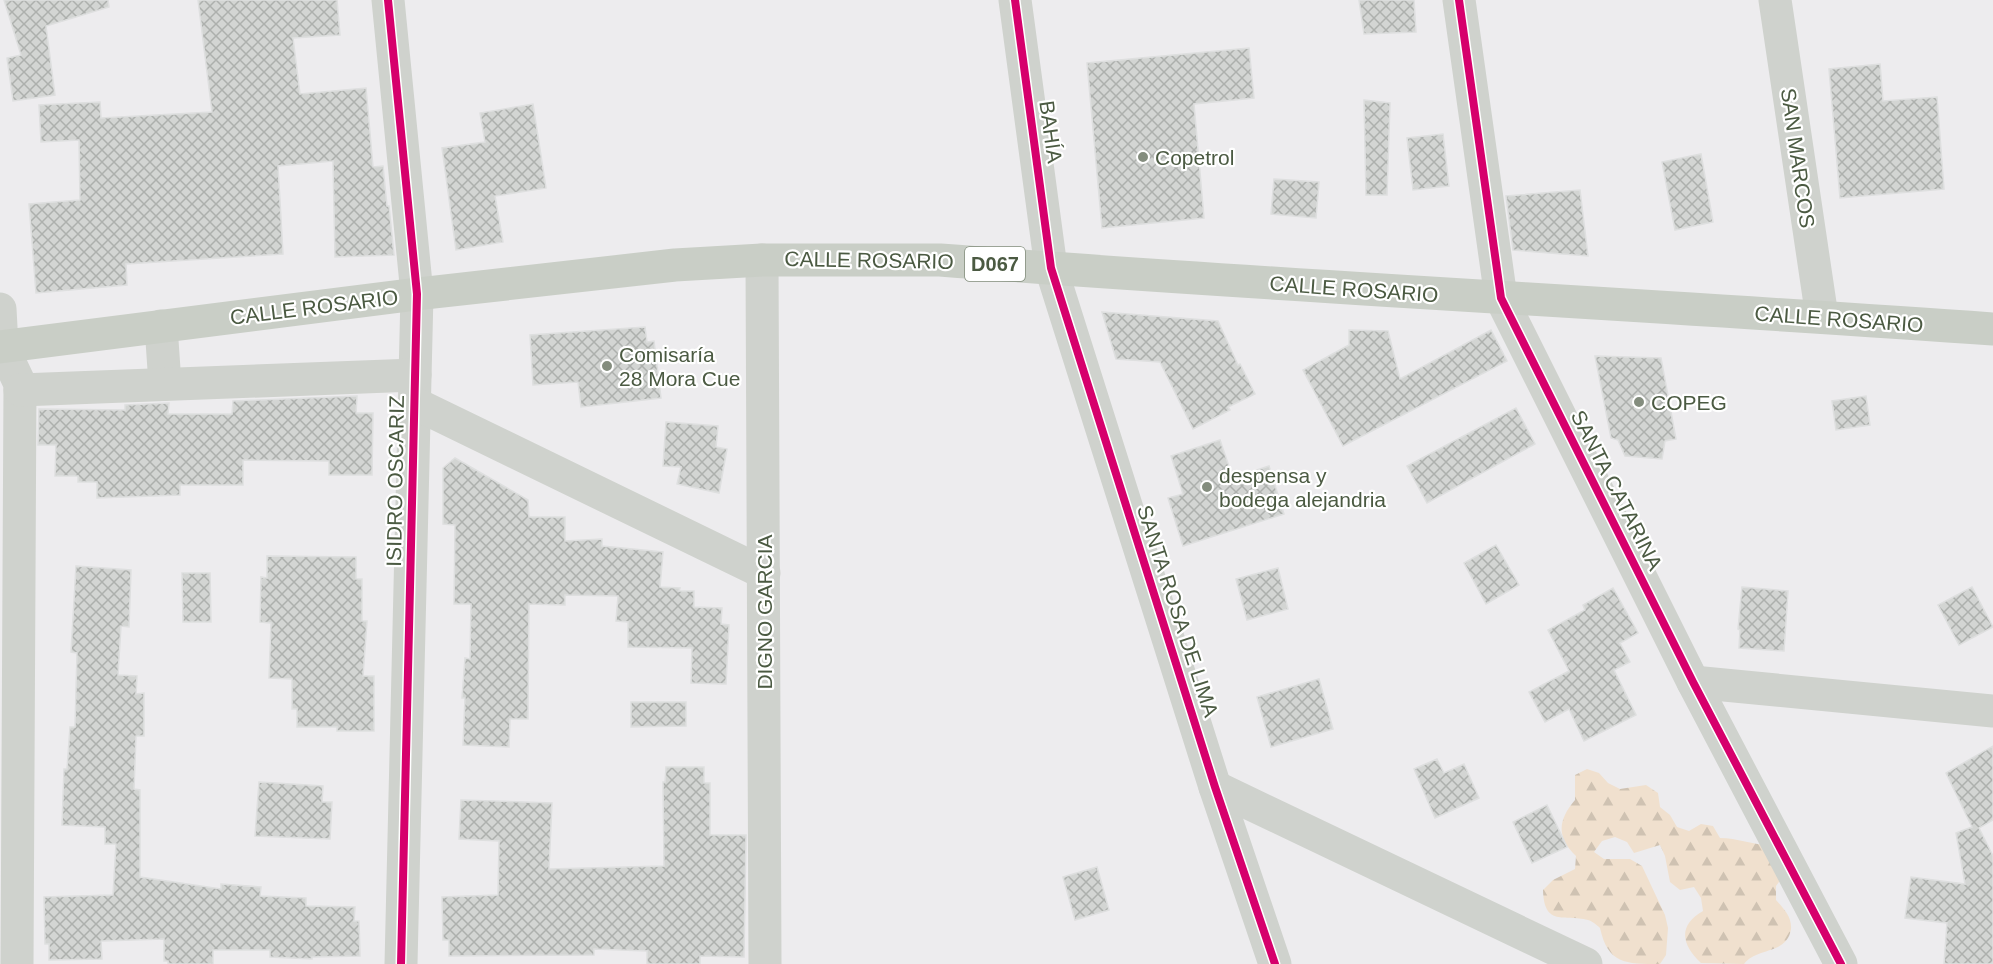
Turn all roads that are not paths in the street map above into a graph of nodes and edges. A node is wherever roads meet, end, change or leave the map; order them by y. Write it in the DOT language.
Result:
graph roads {
  1 [pos="388,0"];
  2 [pos="1015,0"];
  3 [pos="1459,0"];
  4 [pos="1775,0"];
  5 [pos="762,260"];
  6 [pos="1051,268"];
  7 [pos="417,294"];
  8 [pos="1501,298"];
  9 [pos="0,309"];
  10 [pos="1822,317"];
  11 [pos="161,326"];
  12 [pos="1993,329"];
  13 [pos="1,348"];
  14 [pos="165,384"];
  15 [pos="415,389"];
  16 [pos="20,390"];
  17 [pos="764,573"];
  18 [pos="1693,682"];
  19 [pos="1993,711"];
  20 [pos="1215,787"];
  21 [pos="17,964"];
  22 [pos="401,964"];
  23 [pos="765,964"];
  24 [pos="1275,964"];
  25 [pos="1586,964"];
  26 [pos="1841,964"];
  1 -- 7 [label="street, ISIDRO OSCARIZ"];
  2 -- 6 [label="street, BAHÍA"];
  3 -- 8 [label="street, SANTA CATARINA"];
  4 -- 10 [label="street, SAN MARCOS"];
  5 -- 6 [label="main road, CALLE ROSARIO / D067"];
  5 -- 7 [label="main road, CALLE ROSARIO / D067"];
  5 -- 17 [label="street, DIGNO GARCIA"];
  6 -- 8 [label="main road, CALLE ROSARIO / D067"];
  6 -- 20 [label="street, SANTA ROSA DE LIMA"];
  7 -- 11 [label="main road, CALLE ROSARIO / D067"];
  7 -- 15 [label="street, ISIDRO OSCARIZ"];
  8 -- 10 [label="main road, CALLE ROSARIO / D067"];
  8 -- 18 [label="street, SANTA CATARINA"];
  9 -- 13 [label="street"];
  10 -- 12 [label="main road, CALLE ROSARIO / D067"];
  11 -- 13 [label="main road, CALLE ROSARIO / D067"];
  11 -- 14 [label="street"];
  13 -- 16 [label="street"];
  14 -- 15 [label="street"];
  14 -- 16 [label="street"];
  15 -- 17 [label="street"];
  15 -- 22 [label="street, ISIDRO OSCARIZ"];
  16 -- 21 [label="street"];
  17 -- 23 [label="street, DIGNO GARCIA"];
  18 -- 19 [label="street"];
  18 -- 26 [label="street, SANTA CATARINA"];
  20 -- 24 [label="street, SANTA ROSA DE LIMA"];
  20 -- 25 [label="street"];
}
